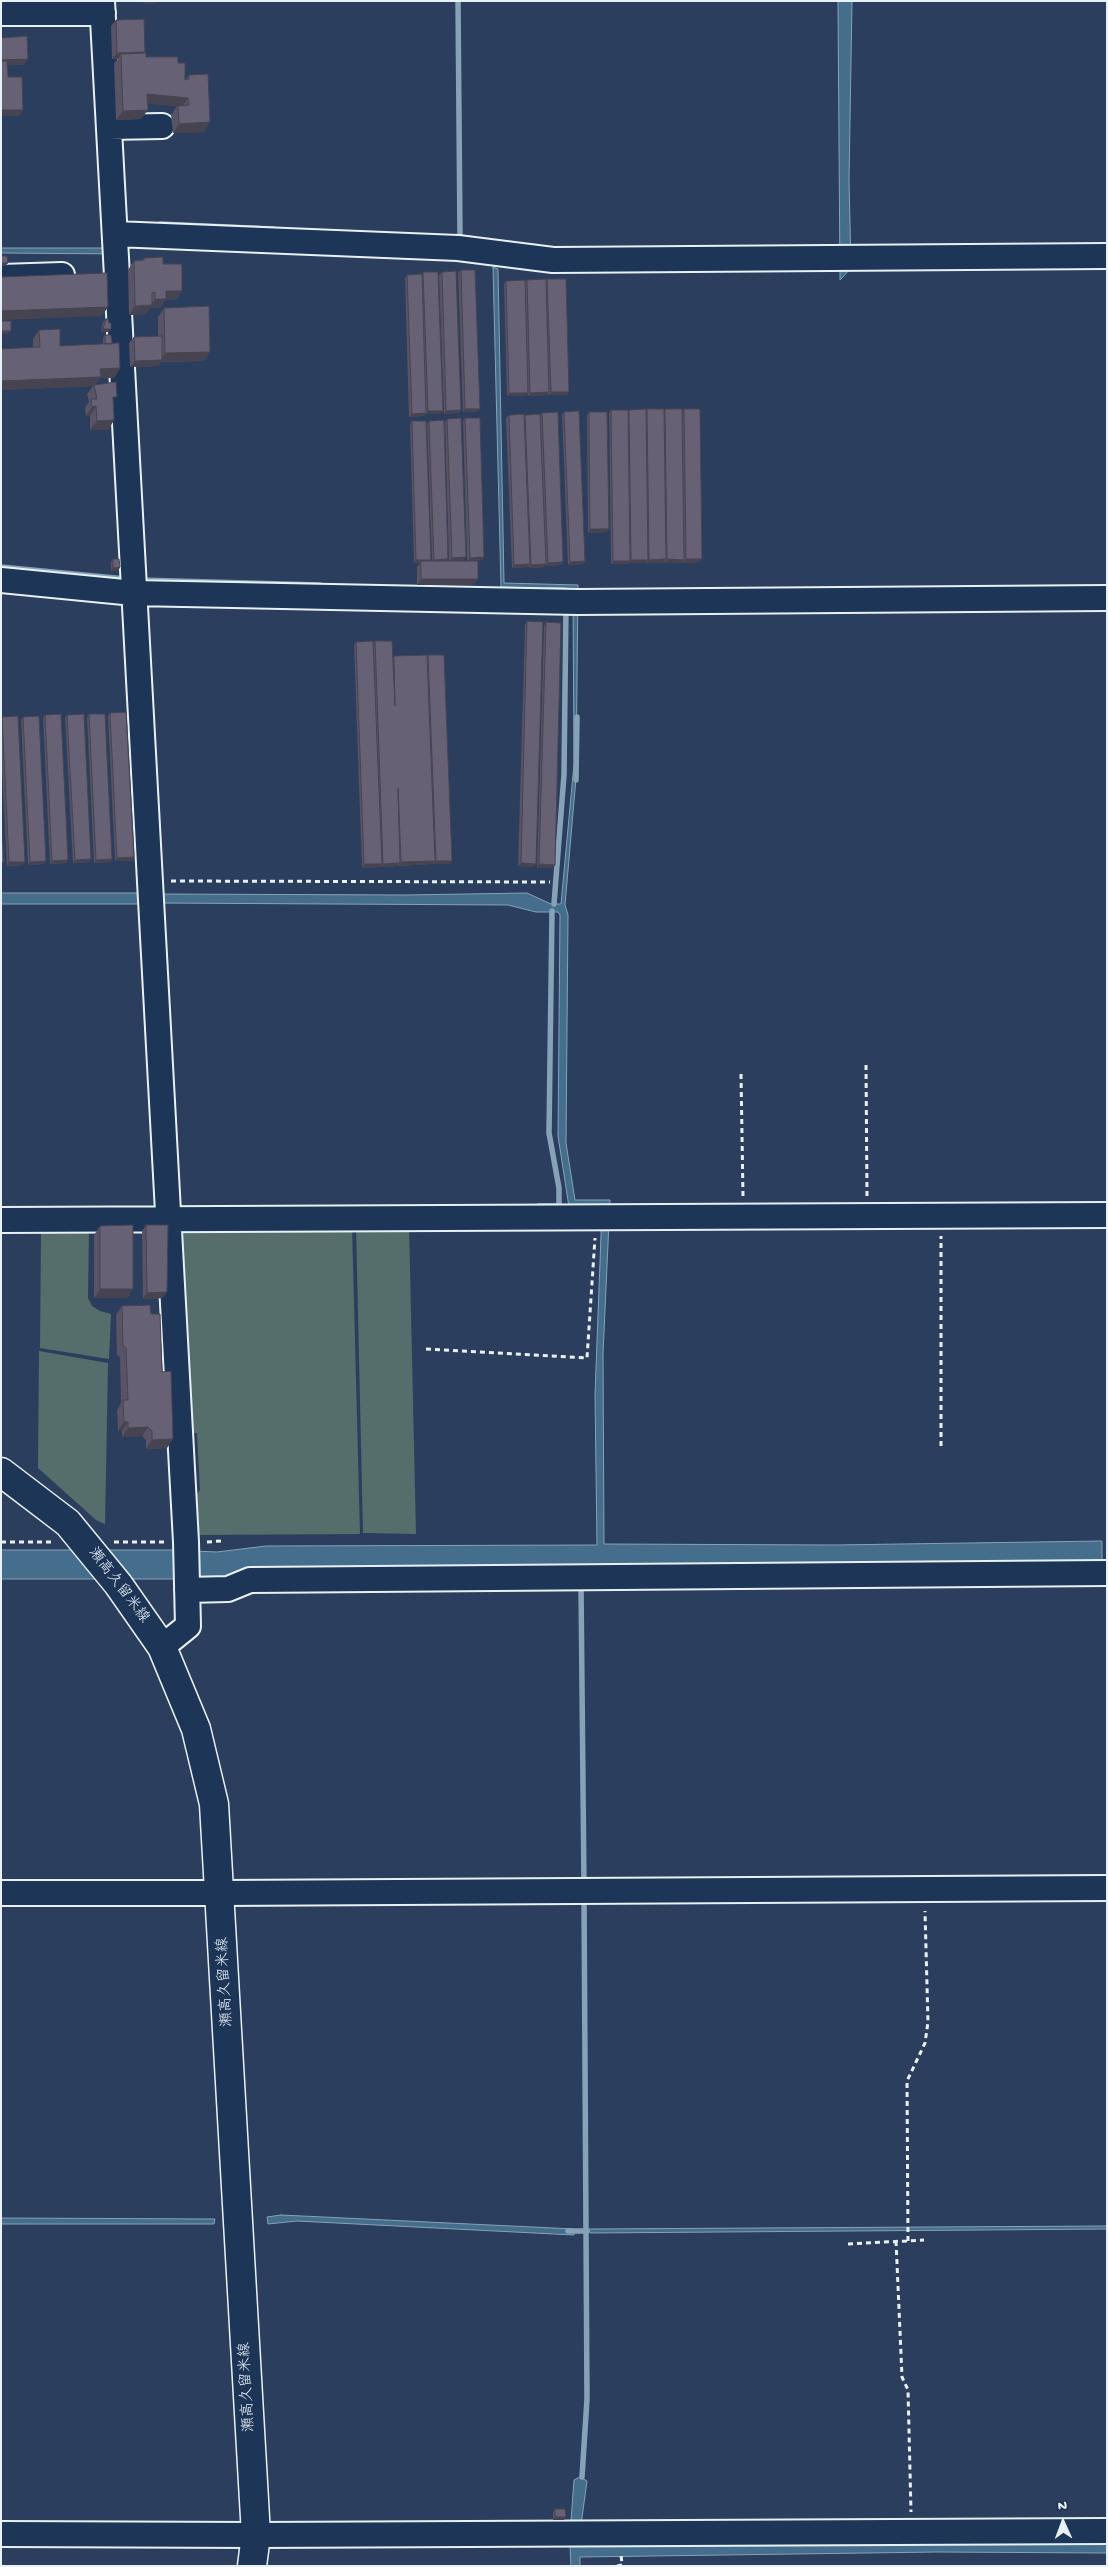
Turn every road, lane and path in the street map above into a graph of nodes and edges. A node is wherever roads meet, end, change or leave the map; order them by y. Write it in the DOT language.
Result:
graph roads {
  1 [pos="103,7"];
  2 [pos="1,13"];
  3 [pos="162,126"];
  4 [pos="109,127"];
  5 [pos="115,234"];
  6 [pos="1107,256"];
  7 [pos="101,274"];
  8 [pos="1,277"];
  9 [pos="1,580"];
  10 [pos="134,593"];
  11 [pos="1107,598"];
  12 [pos="550,882"];
  13 [pos="151,894"];
  14 [pos="866,1065"];
  15 [pos="741,1074"];
  16 [pos="942,1215"];
  17 [pos="1107,1215"];
  18 [pos="744,1216"];
  19 [pos="866,1216"];
  20 [pos="596,1217"];
  21 [pos="168,1218"];
  22 [pos="1,1220"];
  23 [pos="426,1349"];
  24 [pos="941,1446"];
  25 [pos="1,1472"];
  26 [pos="1107,1573"];
  27 [pos="187,1590"];
  28 [pos="162,1647"];
  29 [pos="1107,1888"];
  30 [pos="925,1889"];
  31 [pos="1,1892"];
  32 [pos="221,1894"];
  33 [pos="924,2240"];
  34 [pos="896,2241"];
  35 [pos="908,2241"];
  36 [pos="848,2244"];
  37 [pos="1107,2531"];
  38 [pos="912,2532"];
  39 [pos="1,2534"];
  40 [pos="256,2536"];
  41 [pos="252,2566"];
  1 -- 2 [label="street"];
  1 -- 4 [label="street"];
  3 -- 4 [label="street"];
  4 -- 5 [label="street"];
  5 -- 6 [label="street"];
  5 -- 7 [label="street"];
  7 -- 8 [label="street"];
  7 -- 10 [label="street"];
  9 -- 10 [label="street"];
  10 -- 11 [label="street"];
  10 -- 13 [label="street"];
  12 -- 13 [label="path"];
  13 -- 21 [label="street"];
  14 -- 19 [label="path"];
  15 -- 18 [label="path"];
  16 -- 17 [label="street"];
  16 -- 19 [label="street"];
  16 -- 24 [label="path"];
  18 -- 19 [label="street"];
  18 -- 20 [label="street"];
  20 -- 21 [label="street"];
  20 -- 23 [label="path"];
  21 -- 22 [label="street"];
  21 -- 27 [label="street"];
  25 -- 28 [label="main road, 瀬高久留米線"];
  26 -- 27 [label="street"];
  27 -- 28 [label="street"];
  28 -- 32 [label="main road, 瀬高久留米線"];
  29 -- 30 [label="street"];
  30 -- 32 [label="street"];
  30 -- 35 [label="path"];
  31 -- 32 [label="street"];
  32 -- 40 [label="main road, 瀬高久留米線"];
  33 -- 35 [label="path"];
  34 -- 35 [label="path"];
  34 -- 36 [label="path"];
  34 -- 38 [label="path"];
  37 -- 38 [label="street"];
  38 -- 40 [label="street"];
  39 -- 40 [label="street"];
  40 -- 41 [label="main road, 瀬高久留米線"];
}
